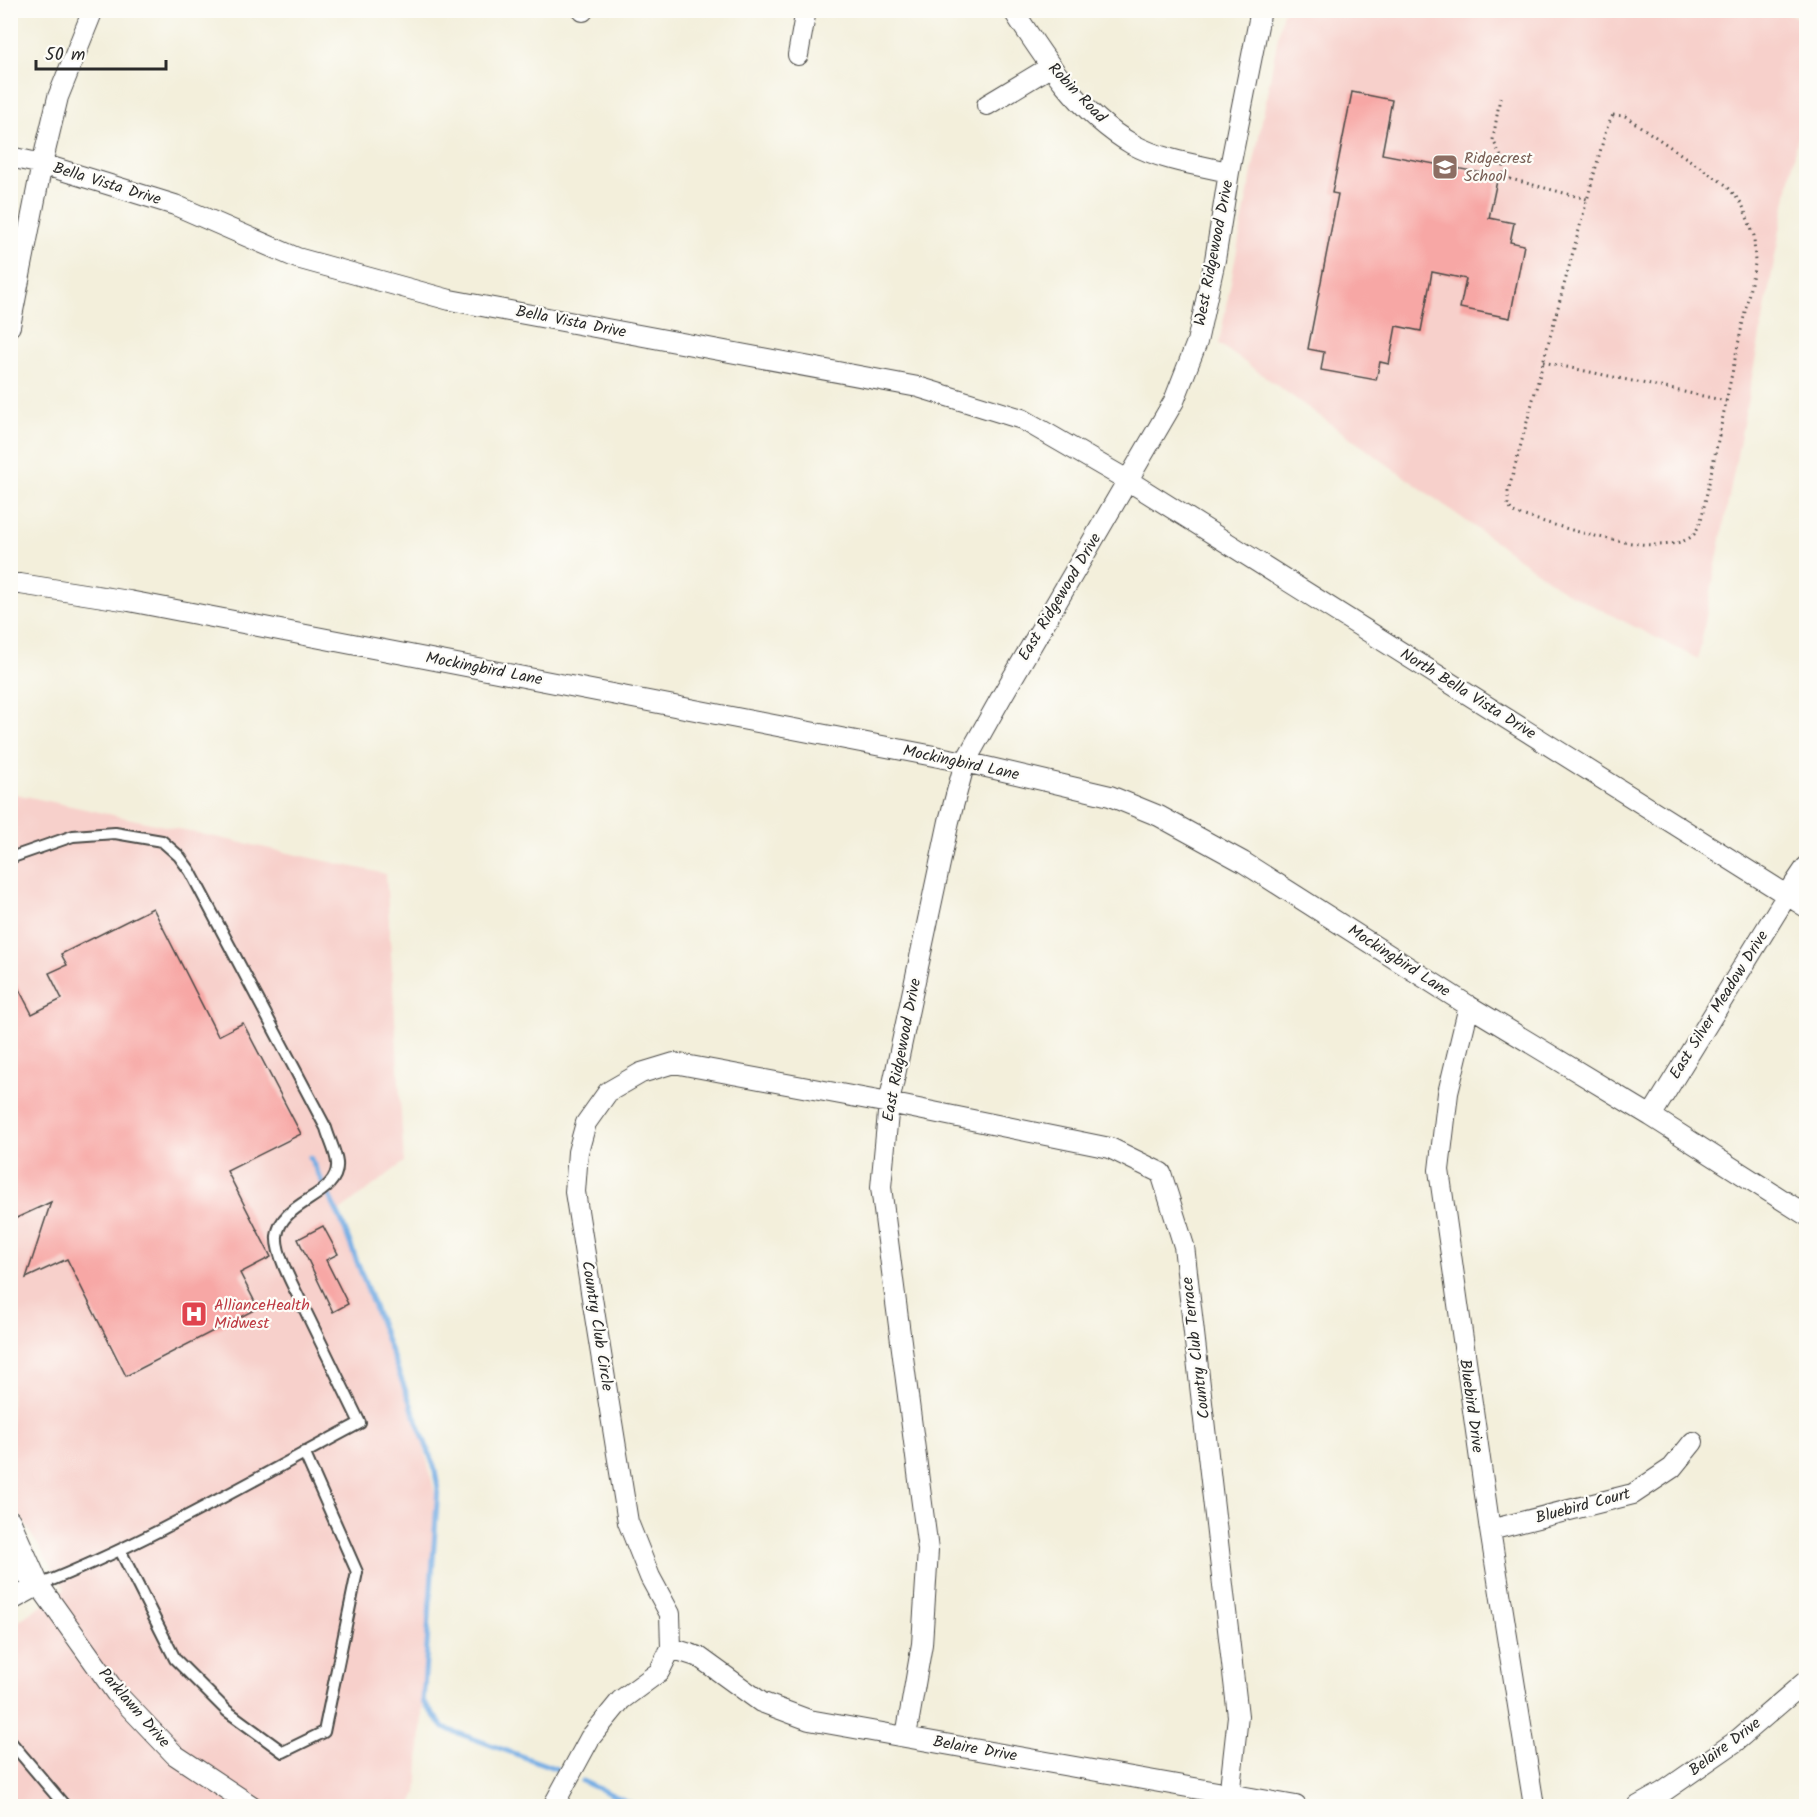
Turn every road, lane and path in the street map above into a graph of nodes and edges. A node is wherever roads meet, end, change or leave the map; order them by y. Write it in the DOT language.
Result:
graph roads {
  1 [pos="93,10"];
  2 [pos="806,10"];
  3 [pos="1013,10"];
  4 [pos="1261,10"];
  5 [pos="798,56"];
  6 [pos="1050,67"];
  7 [pos="1500,97"];
  8 [pos="987,105"];
  9 [pos="10,157"];
  10 [pos="42,164"];
  11 [pos="1229,172"];
  12 [pos="1587,199"];
  13 [pos="10,326"];
  14 [pos="1544,362"];
  15 [pos="1726,401"];
  16 [pos="1129,481"];
  17 [pos="10,584"];
  18 [pos="965,762"];
  19 [pos="10,858"];
  20 [pos="1806,867"];
  21 [pos="1787,895"];
  22 [pos="1806,907"];
  23 [pos="1469,1006"];
  24 [pos="889,1103"];
  25 [pos="1651,1116"];
  26 [pos="1806,1215"];
  27 [pos="1693,1442"];
  28 [pos="304,1452"];
  29 [pos="10,1520"];
  30 [pos="1490,1530"];
  31 [pos="120,1550"];
  32 [pos="10,1561"];
  33 [pos="39,1585"];
  34 [pos="10,1601"];
  35 [pos="671,1648"];
  36 [pos="1806,1682"];
  37 [pos="906,1736"];
  38 [pos="10,1741"];
  39 [pos="1229,1800"];
  40 [pos="65,1806"];
  41 [pos="252,1806"];
  42 [pos="553,1806"];
  43 [pos="1296,1806"];
  44 [pos="1534,1806"];
  45 [pos="1638,1806"];
  1 -- 10 [label="street"];
  2 -- 5 [label="street"];
  3 -- 6 [label="street, Robin Road"];
  4 -- 11 [label="street, West Ridgewood Drive"];
  6 -- 8 [label="street"];
  6 -- 11 [label="street, Robin Road"];
  7 -- 12 [label="path"];
  9 -- 10 [label="street, Bella Vista Drive"];
  10 -- 13 [label="street"];
  10 -- 16 [label="street, Bella Vista Drive"];
  11 -- 16 [label="street, West Ridgewood Drive"];
  12 -- 14 [label="path"];
  12 -- 15 [label="path"];
  14 -- 15 [label="path"];
  14 -- 15 [label="path"];
  16 -- 18 [label="street, East Ridgewood Drive"];
  16 -- 21 [label="street, North Bella Vista Drive"];
  17 -- 18 [label="street, Mockingbird Lane"];
  18 -- 23 [label="street, Mockingbird Lane"];
  18 -- 24 [label="street, East Ridgewood Drive"];
  19 -- 28 [label="lane"];
  20 -- 21 [label="street, East Silver Meadow Drive"];
  21 -- 22 [label="street, North Bella Vista Drive"];
  21 -- 25 [label="street, East Silver Meadow Drive"];
  23 -- 25 [label="street, Mockingbird Lane"];
  23 -- 30 [label="street, Bluebird Drive"];
  24 -- 35 [label="street, Country Club Circle"];
  24 -- 37 [label="street, East Ridgewood Drive"];
  24 -- 39 [label="street, Country Club Terrace"];
  25 -- 26 [label="street, Mockingbird Lane"];
  27 -- 30 [label="street, Bluebird Court"];
  28 -- 31 [label="lane"];
  28 -- 31 [label="lane"];
  29 -- 33 [label="street, Parklawn Drive"];
  30 -- 44 [label="street, Bluebird Drive"];
  31 -- 33 [label="lane"];
  32 -- 33 [label="street, Parklawn Drive"];
  33 -- 34 [label="street"];
  33 -- 41 [label="street, Parklawn Drive"];
  35 -- 37 [label="street, Belaire Drive"];
  35 -- 42 [label="street"];
  36 -- 45 [label="street, Belaire Drive"];
  37 -- 39 [label="street, Belaire Drive"];
  38 -- 40 [label="lane"];
  39 -- 43 [label="street, Belaire Drive"];
}
